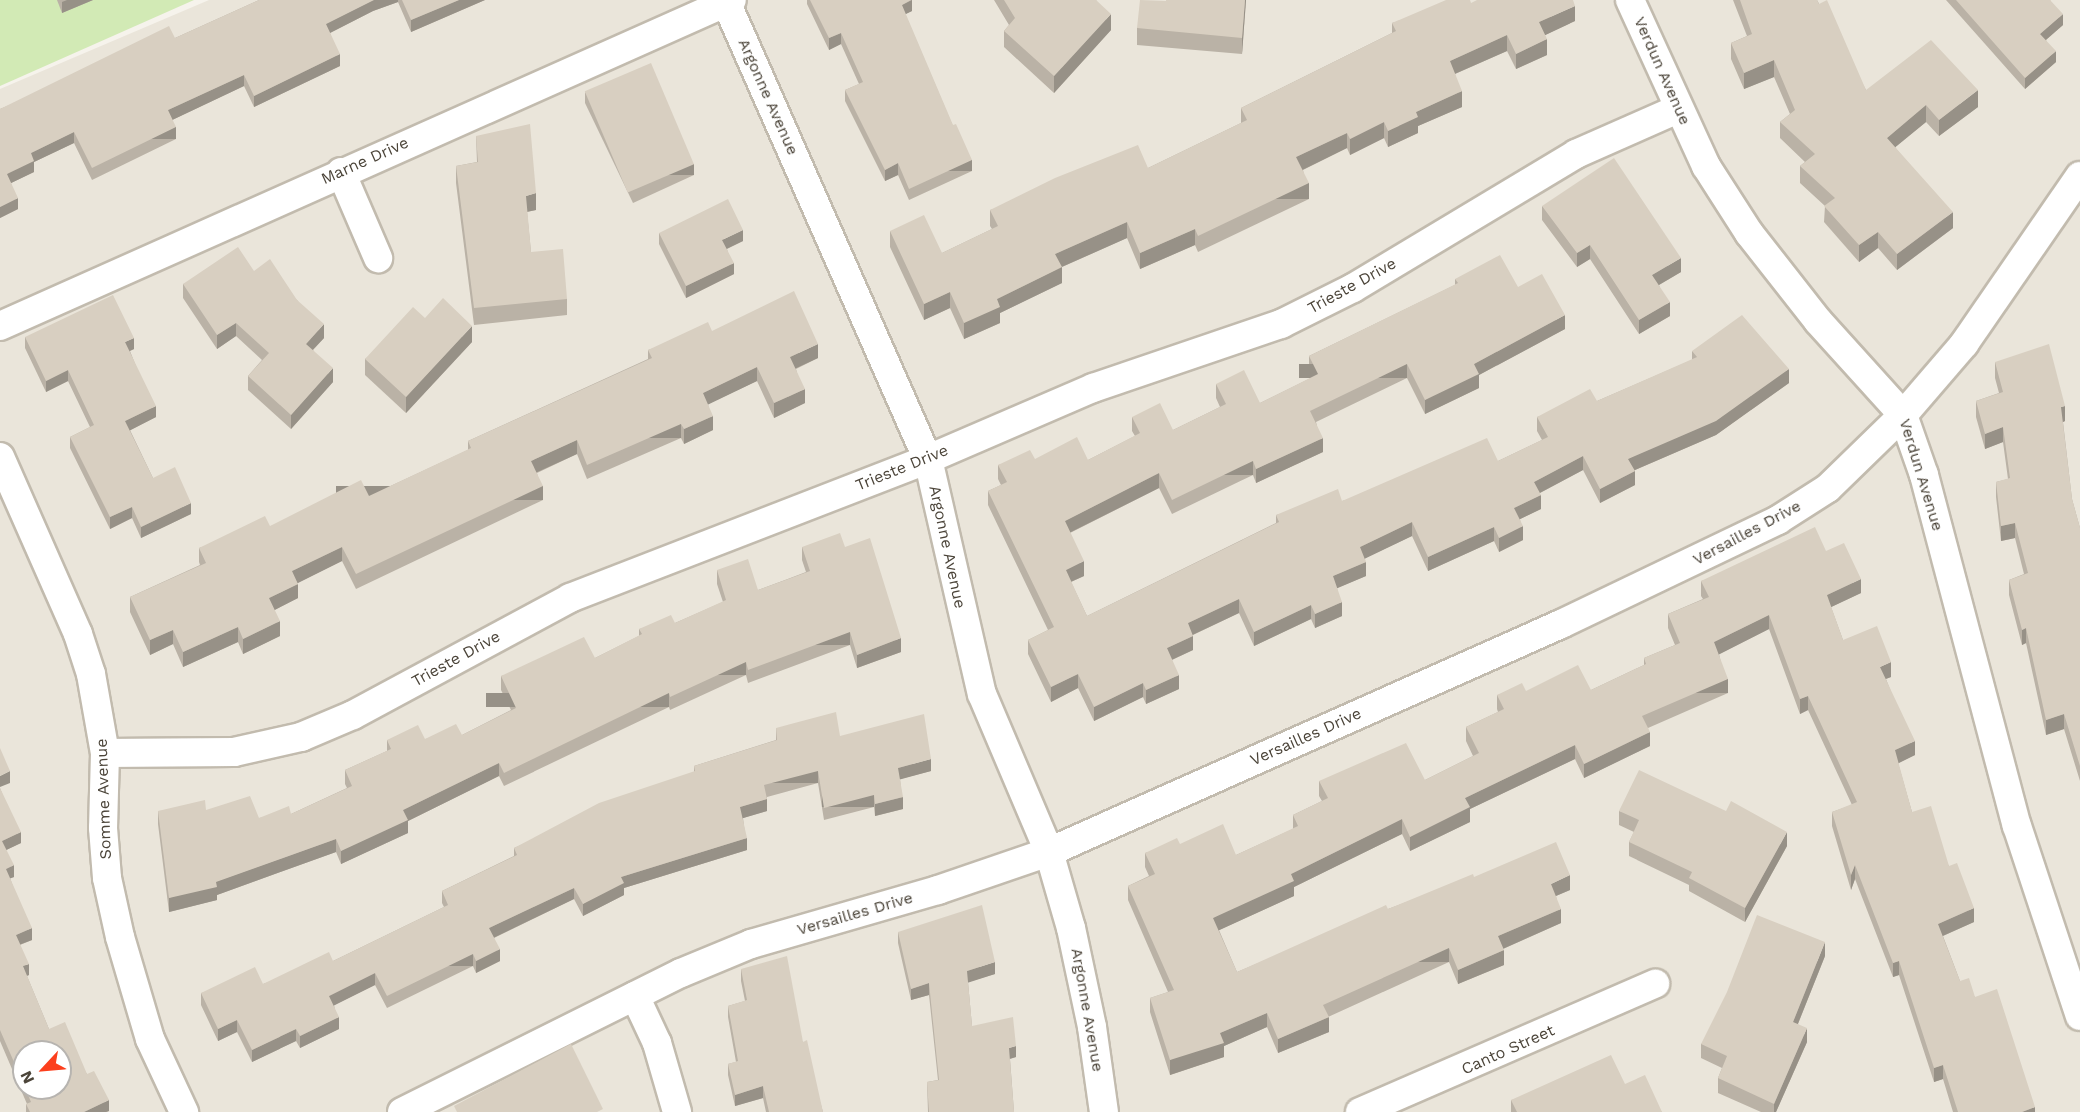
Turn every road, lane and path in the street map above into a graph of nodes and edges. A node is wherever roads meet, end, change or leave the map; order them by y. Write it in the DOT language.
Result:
graph roads {
  1 [pos="1630,0"];
  2 [pos="729,1"];
  3 [pos="1678,109"];
  4 [pos="341,172"];
  5 [pos="2080,176"];
  6 [pos="378,258"];
  7 [pos="0,326"];
  8 [pos="1903,416"];
  9 [pos="0,457"];
  10 [pos="928,459"];
  11 [pos="105,753"];
  12 [pos="1049,852"];
  13 [pos="1655,984"];
  14 [pos="635,996"];
  15 [pos="2080,1016"];
  16 [pos="184,1112"];
  17 [pos="402,1112"];
  18 [pos="677,1112"];
  19 [pos="1104,1112"];
  20 [pos="1360,1112"];
  1 -- 3 [label="street, Verdun Avenue"];
  2 -- 4 [label="street, Marne Drive"];
  2 -- 10 [label="street, Argonne Avenue"];
  3 -- 8 [label="street, Verdun Avenue"];
  3 -- 10 [label="street, Trieste Drive"];
  4 -- 6 [label="street"];
  4 -- 7 [label="street, Marne Drive"];
  5 -- 8 [label="street, Versailles Drive"];
  8 -- 12 [label="street, Versailles Drive"];
  8 -- 15 [label="street, Verdun Avenue"];
  9 -- 11 [label="street, Somme Avenue"];
  10 -- 11 [label="street, Trieste Drive"];
  10 -- 12 [label="street, Argonne Avenue"];
  11 -- 16 [label="street, Somme Avenue"];
  12 -- 14 [label="street, Versailles Drive"];
  12 -- 19 [label="street, Argonne Avenue"];
  13 -- 20 [label="street, Canto Street"];
  14 -- 17 [label="street, Versailles Drive"];
  14 -- 18 [label="street"];
}
